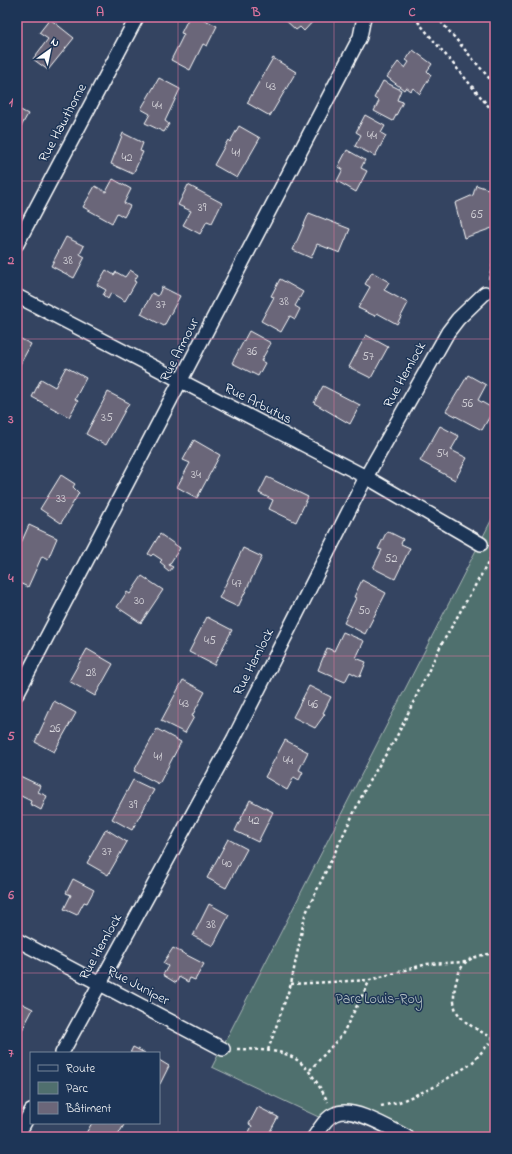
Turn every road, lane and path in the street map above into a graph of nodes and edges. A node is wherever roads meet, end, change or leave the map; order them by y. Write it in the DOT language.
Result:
graph roads {
  1 [pos="137,17"];
  2 [pos="364,17"];
  3 [pos="414,17"];
  4 [pos="437,17"];
  5 [pos="495,85"];
  6 [pos="495,114"];
  7 [pos="17,244"];
  8 [pos="495,257"];
  9 [pos="484,293"];
  10 [pos="17,296"];
  11 [pos="181,382"];
  12 [pos="366,477"];
  13 [pos="481,544"];
  14 [pos="495,550"];
  15 [pos="17,694"];
  16 [pos="17,940"];
  17 [pos="495,954"];
  18 [pos="465,962"];
  19 [pos="370,980"];
  20 [pos="98,984"];
  21 [pos="291,984"];
  22 [pos="495,1038"];
  23 [pos="223,1049"];
  24 [pos="268,1050"];
  25 [pos="63,1052"];
  26 [pos="310,1070"];
  27 [pos="30,1113"];
  28 [pos="334,1114"];
  29 [pos="361,1115"];
  30 [pos="17,1137"];
  31 [pos="314,1137"];
  32 [pos="408,1137"];
  1 -- 7 [label="street, Rue Hawthorne"];
  2 -- 11 [label="street, Rue Armour"];
  3 -- 6 [label="path"];
  4 -- 5 [label="path"];
  8 -- 9 [label="path"];
  9 -- 12 [label="street, Rue Hemlock"];
  10 -- 11 [label="street, Rue Arbutus"];
  11 -- 12 [label="street, Rue Arbutus"];
  11 -- 15 [label="street, Rue Armour"];
  12 -- 13 [label="street, Rue Arbutus"];
  12 -- 20 [label="street, Rue Hemlock"];
  14 -- 21 [label="path"];
  16 -- 20 [label="street, Rue Juniper"];
  17 -- 18 [label="path"];
  18 -- 19 [label="path"];
  18 -- 22 [label="path"];
  19 -- 21 [label="path"];
  19 -- 26 [label="path"];
  20 -- 23 [label="street, Rue Juniper"];
  20 -- 25 [label="street, Rue Hemlock"];
  21 -- 24 [label="path"];
  22 -- 29 [label="path"];
  23 -- 24 [label="path"];
  24 -- 26 [label="path"];
  26 -- 28 [label="path"];
  27 -- 30 [label="street"];
  28 -- 29 [label="street"];
  28 -- 31 [label="street"];
  29 -- 32 [label="street"];
}
